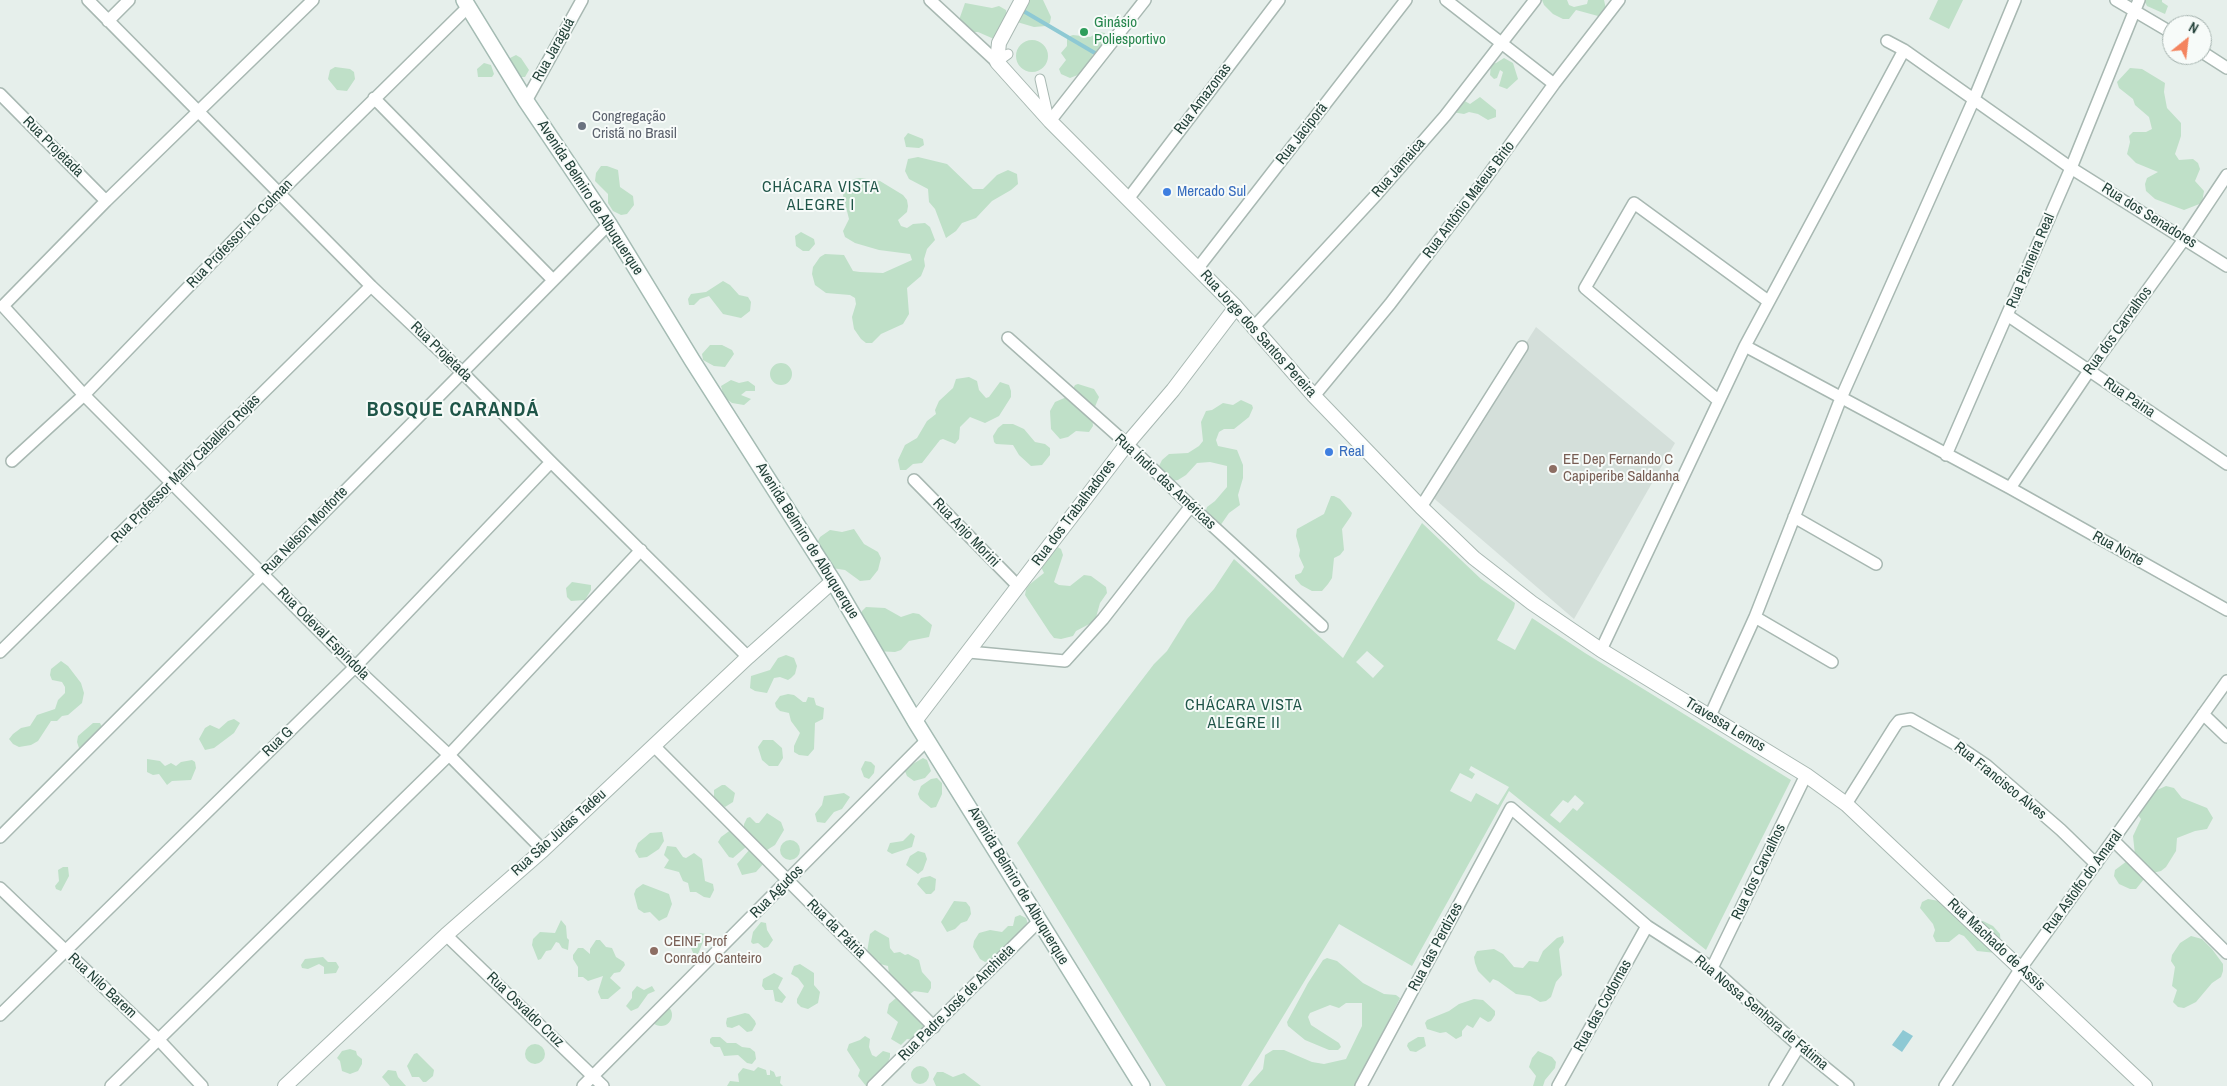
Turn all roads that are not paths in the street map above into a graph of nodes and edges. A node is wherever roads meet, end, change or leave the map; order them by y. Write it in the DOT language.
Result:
graph roads {
  1 [pos="88,0"];
  2 [pos="129,0"];
  3 [pos="313,0"];
  4 [pos="582,0"];
  5 [pos="930,0"];
  6 [pos="1022,0"];
  7 [pos="1145,0"];
  8 [pos="1279,0"];
  9 [pos="1406,0"];
  10 [pos="1446,0"];
  11 [pos="1535,0"];
  12 [pos="1619,0"];
  13 [pos="2015,0"];
  14 [pos="2116,0"];
  15 [pos="466,3"];
  16 [pos="2137,5"];
  17 [pos="108,20"];
  18 [pos="2162,25"];
  19 [pos="1887,41"];
  20 [pos="1501,42"];
  21 [pos="1904,50"];
  22 [pos="1002,58"];
  23 [pos="2212,58"];
  24 [pos="2227,68"];
  25 [pos="1040,79"];
  26 [pos="1554,84"];
  27 [pos="0,94"];
  28 [pos="374,98"];
  29 [pos="1974,99"];
  30 [pos="526,101"];
  31 [pos="198,111"];
  32 [pos="1050,121"];
  33 [pos="2071,168"];
  34 [pos="2227,175"];
  35 [pos="279,193"];
  36 [pos="1128,199"];
  37 [pos="106,201"];
  38 [pos="609,224"];
  39 [pos="2185,238"];
  40 [pos="2227,266"];
  41 [pos="1198,268"];
  42 [pos="554,280"];
  43 [pos="371,286"];
  44 [pos="1768,302"];
  45 [pos="1236,306"];
  46 [pos="2007,316"];
  47 [pos="1253,328"];
  48 [pos="1008,338"];
  49 [pos="1745,346"];
  50 [pos="1522,347"];
  51 [pos="462,371"];
  52 [pos="2089,371"];
  53 [pos="84,395"];
  54 [pos="1314,396"];
  55 [pos="1842,398"];
  56 [pos="1719,401"];
  57 [pos="1127,444"];
  58 [pos="1946,455"];
  59 [pos="12,461"];
  60 [pos="550,462"];
  61 [pos="2227,464"];
  62 [pos="914,480"];
  63 [pos="172,483"];
  64 [pos="2010,488"];
  65 [pos="1191,506"];
  66 [pos="1421,507"];
  67 [pos="1794,517"];
  68 [pos="640,550"];
  69 [pos="1876,564"];
  70 [pos="263,574"];
  71 [pos="834,581"];
  72 [pos="1018,586"];
  73 [pos="2227,610"];
  74 [pos="1755,617"];
  75 [pos="1322,626"];
  76 [pos="1601,650"];
  77 [pos="0,652"];
  78 [pos="970,652"];
  79 [pos="748,657"];
  80 [pos="1832,662"];
  81 [pos="355,667"];
  82 [pos="2227,681"];
  83 [pos="2203,714"];
  84 [pos="1710,716"];
  85 [pos="915,721"];
  86 [pos="2227,737"];
  87 [pos="927,740"];
  88 [pos="654,746"];
  89 [pos="449,755"];
  90 [pos="1806,775"];
  91 [pos="1846,804"];
  92 [pos="1511,808"];
  93 [pos="0,837"];
  94 [pos="2113,840"];
  95 [pos="543,850"];
  96 [pos="2096,864"];
  97 [pos="788,882"];
  98 [pos="0,888"];
  99 [pos="1040,920"];
  100 [pos="1647,926"];
  101 [pos="446,935"];
  102 [pos="64,950"];
  103 [pos="2227,953"];
  104 [pos="1712,968"];
  105 [pos="2021,968"];
  106 [pos="0,1015"];
  107 [pos="934,1027"];
  108 [pos="158,1039"];
  109 [pos="1798,1046"];
  110 [pos="593,1076"];
  111 [pos="111,1086"];
  112 [pos="202,1086"];
  113 [pos="285,1086"];
  114 [pos="584,1086"];
  115 [pos="603,1086"];
  116 [pos="873,1086"];
  117 [pos="1142,1086"];
  118 [pos="1361,1086"];
  119 [pos="1558,1086"];
  120 [pos="1775,1086"];
  121 [pos="1848,1086"];
  122 [pos="1945,1086"];
  123 [pos="2145,1086"];
  1 -- 17 [label="street, Rua Projetada"];
  2 -- 17 [label="street"];
  3 -- 31 [label="street"];
  4 -- 30 [label="street, Rua Jaraguá"];
  5 -- 22 [label="street, Rua Jorge dos Santos Pereira"];
  6 -- 22 [label="street"];
  7 -- 32 [label="street"];
  8 -- 36 [label="street, Rua Amazonas"];
  9 -- 41 [label="street, Rua Jaciporã"];
  10 -- 20 [label="street"];
  11 -- 20 [label="street, Rua Jamaica"];
  12 -- 26 [label="street, Rua Antônio Mateus Brito"];
  13 -- 29 [label="street"];
  14 -- 16 [label="street"];
  15 -- 28 [label="street, Rua Professor Ivo Colman"];
  15 -- 30 [label="main road, Avenida Belmiro de Albuquerque"];
  16 -- 18 [label="street"];
  16 -- 33 [label="street, Rua Paineira Real"];
  17 -- 31 [label="street, Rua Projetada"];
  19 -- 21 [label="street, Rua dos Senadores"];
  20 -- 26 [label="street"];
  20 -- 47 [label="street, Rua Jamaica"];
  21 -- 29 [label="street, Rua dos Senadores"];
  21 -- 44 [label="street"];
  22 -- 32 [label="street, Rua Jorge dos Santos Pereira"];
  23 -- 24 [label="street"];
  25 -- 32 [label="street"];
  26 -- 54 [label="street, Rua Antônio Mateus Brito"];
  27 -- 37 [label="street, Rua Projetada"];
  28 -- 35 [label="street, Rua Professor Ivo Colman"];
  28 -- 42 [label="street"];
  29 -- 33 [label="street, Rua dos Senadores"];
  29 -- 55 [label="street"];
  30 -- 38 [label="main road, Avenida Belmiro de Albuquerque"];
  31 -- 35 [label="street, Rua Projetada"];
  31 -- 37 [label="street"];
  32 -- 36 [label="street, Rua Jorge dos Santos Pereira"];
  33 -- 39 [label="street, Rua dos Senadores"];
  33 -- 46 [label="street, Rua Paineira Real"];
  34 -- 39 [label="street, Rua dos Carvalhos"];
  35 -- 43 [label="street, Rua Projetada"];
  35 -- 53 [label="street, Rua Professor Ivo Colman"];
  36 -- 41 [label="street, Rua Jorge dos Santos Pereira"];
  37 -- 53 [label="street, Rua Odeval Espíndola"];
  38 -- 42 [label="street, Rua Nelson Monforte"];
  38 -- 71 [label="main road, Avenida Belmiro de Albuquerque"];
  39 -- 40 [label="street, Rua dos Senadores"];
  39 -- 52 [label="street, Rua dos Carvalhos"];
  41 -- 45 [label="street, Rua Jorge dos Santos Pereira"];
  42 -- 51 [label="street, Rua Nelson Monforte"];
  43 -- 51 [label="street, Rua Projetada"];
  43 -- 63 [label="street, Rua Professor Marly Caballero Rojas"];
  44 -- 49 [label="street"];
  44 -- 56 [label="street"];
  45 -- 47 [label="street, Rua Jorge dos Santos Pereira"];
  45 -- 57 [label="street, Rua dos Trabalhadores"];
  46 -- 52 [label="street, Rua Paina"];
  46 -- 58 [label="street, Rua Paineira Real"];
  47 -- 54 [label="street, Rua Jorge dos Santos Pereira"];
  48 -- 57 [label="street, Rua Índio das Américas"];
  49 -- 55 [label="street"];
  49 -- 56 [label="street"];
  50 -- 66 [label="street"];
  51 -- 60 [label="street, Rua Projetada"];
  51 -- 70 [label="street, Rua Nelson Monforte"];
  52 -- 61 [label="street, Rua Paina"];
  52 -- 64 [label="street, Rua dos Carvalhos"];
  53 -- 59 [label="street, Rua Professor Ivo Colman"];
  53 -- 63 [label="street, Rua Odeval Espíndola"];
  54 -- 66 [label="street, Rua Jorge dos Santos Pereira"];
  55 -- 58 [label="street"];
  55 -- 67 [label="street"];
  56 -- 76 [label="street"];
  57 -- 65 [label="street, Rua Índio das Américas"];
  57 -- 72 [label="street, Rua dos Trabalhadores"];
  58 -- 64 [label="street"];
  60 -- 68 [label="street, Rua Projetada"];
  60 -- 81 [label="street, Rua G"];
  62 -- 72 [label="street, Rua Anjo Morini"];
  63 -- 70 [label="street, Rua Odeval Espíndola"];
  63 -- 77 [label="street, Rua Professor Marly Caballero Rojas"];
  64 -- 73 [label="street, Rua Norte"];
  65 -- 75 [label="street, Rua Índio das Américas"];
  65 -- 78 [label="street"];
  66 -- 76 [label="street, Rua Jorge dos Santos Pereira"];
  67 -- 69 [label="street"];
  67 -- 74 [label="street"];
  68 -- 79 [label="street, Rua Projetada"];
  68 -- 89 [label="street"];
  70 -- 81 [label="street, Rua Odeval Espíndola"];
  70 -- 93 [label="street, Rua Nelson Monforte"];
  71 -- 79 [label="street, Rua São Judas Tadeu"];
  71 -- 85 [label="main road, Avenida Belmiro de Albuquerque"];
  72 -- 78 [label="street, Rua dos Trabalhadores"];
  74 -- 80 [label="street"];
  74 -- 84 [label="street"];
  76 -- 84 [label="street, Travessa Lemos"];
  78 -- 85 [label="street, Rua dos Trabalhadores"];
  79 -- 88 [label="street, Rua São Judas Tadeu"];
  81 -- 89 [label="street, Rua Odeval Espíndola"];
  81 -- 102 [label="street, Rua G"];
  82 -- 83 [label="street, Rua Astolfo do Amaral"];
  83 -- 86 [label="street"];
  83 -- 94 [label="street, Rua Astolfo do Amaral"];
  84 -- 90 [label="street, Travessa Lemos"];
  85 -- 87 [label="main road, Avenida Belmiro de Albuquerque"];
  87 -- 97 [label="street, Rua Agudos"];
  87 -- 99 [label="main road, Avenida Belmiro de Albuquerque"];
  88 -- 95 [label="street, Rua São Judas Tadeu"];
  88 -- 97 [label="street, Rua da Pátria"];
  89 -- 95 [label="street, Rua Odeval Espíndola"];
  89 -- 108 [label="street"];
  90 -- 91 [label="street, Travessa Lemos"];
  90 -- 104 [label="street, Rua dos Carvalhos"];
  91 -- 96 [label="street, Rua Francisco Alves"];
  91 -- 105 [label="street, Rua Machado de Assis"];
  92 -- 100 [label="street, Rua Nossa Senhora de Fátima"];
  92 -- 118 [label="street, Rua das Perdizes"];
  94 -- 96 [label="street, Rua Astolfo do Amaral"];
  94 -- 103 [label="street"];
  95 -- 101 [label="street, Rua São Judas Tadeu"];
  96 -- 105 [label="street, Rua Astolfo do Amaral"];
  97 -- 107 [label="street, Rua da Pátria"];
  97 -- 110 [label="street, Rua Agudos"];
  98 -- 102 [label="street, Rua Nilo Barem"];
  99 -- 107 [label="street, Rua Padre José de Anchieta"];
  99 -- 117 [label="main road, Avenida Belmiro de Albuquerque"];
  100 -- 104 [label="street, Rua Nossa Senhora de Fátima"];
  100 -- 119 [label="street, Rua das Codornas"];
  101 -- 110 [label="street, Rua Osvaldo Cruz"];
  101 -- 113 [label="street, Rua São Judas Tadeu"];
  102 -- 106 [label="street, Rua G"];
  102 -- 108 [label="street, Rua Nilo Barem"];
  104 -- 109 [label="street, Rua Nossa Senhora de Fátima"];
  105 -- 122 [label="street, Rua Astolfo do Amaral"];
  105 -- 123 [label="street, Rua Machado de Assis"];
  107 -- 116 [label="street, Rua Padre José de Anchieta"];
  108 -- 111 [label="street"];
  108 -- 112 [label="street, Rua Nilo Barem"];
  109 -- 120 [label="street"];
  109 -- 121 [label="street, Rua Nossa Senhora de Fátima"];
  110 -- 114 [label="street, Rua Agudos"];
  110 -- 115 [label="street, Rua Osvaldo Cruz"];
}
